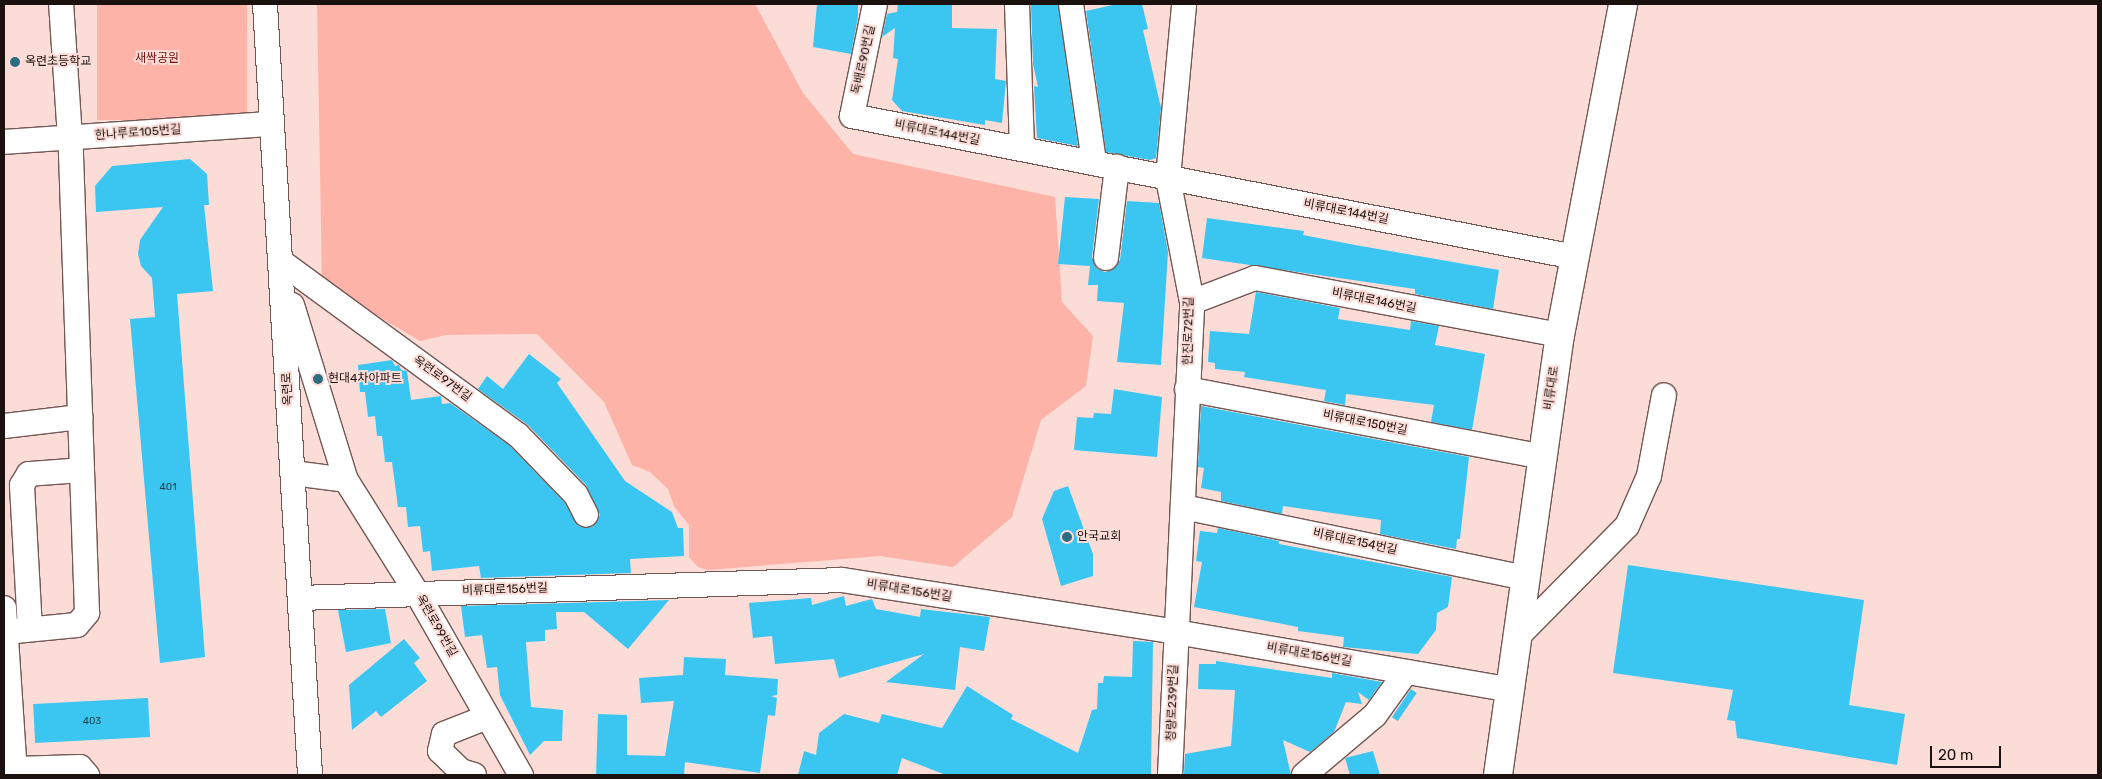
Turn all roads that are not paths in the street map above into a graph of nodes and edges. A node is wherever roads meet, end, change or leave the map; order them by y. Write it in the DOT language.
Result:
graph roads {
  1 [pos="61,4"];
  2 [pos="265,4"];
  3 [pos="875,4"];
  4 [pos="1071,4"];
  5 [pos="1184,4"];
  6 [pos="1623,4"];
  7 [pos="1018,10"];
  8 [pos="852,116"];
  9 [pos="271,124"];
  10 [pos="70,138"];
  11 [pos="4,142"];
  12 [pos="1022,149"];
  13 [pos="1105,164"];
  14 [pos="1168,178"];
  15 [pos="1575,257"];
  16 [pos="1106,258"];
  17 [pos="281,264"];
  18 [pos="1192,302"];
  19 [pos="1560,335"];
  20 [pos="1187,389"];
  21 [pos="1664,395"];
  22 [pos="80,417"];
  23 [pos="4,426"];
  24 [pos="1542,457"];
  25 [pos="82,470"];
  26 [pos="293,474"];
  27 [pos="346,480"];
  28 [pos="1183,507"];
  29 [pos="586,515"];
  30 [pos="1526,578"];
  31 [pos="417,593"];
  32 [pos="300,598"];
  33 [pos="4,608"];
  34 [pos="30,629"];
  35 [pos="5,632"];
  36 [pos="1176,632"];
  37 [pos="1519,635"];
  38 [pos="1406,672"];
  39 [pos="1511,690"];
  40 [pos="7,714"];
  41 [pos="488,717"];
  42 [pos="1330,766"];
  43 [pos="58,771"];
  44 [pos="23,772"];
  45 [pos="87,775"];
  46 [pos="310,775"];
  47 [pos="474,775"];
  48 [pos="521,775"];
  49 [pos="1170,775"];
  50 [pos="1304,775"];
  51 [pos="1498,775"];
  1 -- 10 [label="street"];
  2 -- 9 [label="street, 옥련로"];
  3 -- 8 [label="street, 독배로90번길"];
  4 -- 13 [label="street"];
  5 -- 14 [label="street, 한진로72번길"];
  6 -- 15 [label="main road, 비류대로"];
  7 -- 12 [label="street"];
  8 -- 12 [label="street, 비류대로144번길"];
  9 -- 10 [label="street, 한나루로105번길"];
  9 -- 17 [label="street, 옥련로"];
  10 -- 11 [label="street, 한나루로105번길"];
  10 -- 22 [label="street"];
  12 -- 13 [label="street, 비류대로144번길"];
  13 -- 14 [label="street, 비류대로144번길"];
  13 -- 16 [label="street"];
  14 -- 15 [label="street, 비류대로144번길"];
  14 -- 18 [label="street, 한진로72번길"];
  15 -- 19 [label="main road, 비류대로"];
  17 -- 26 [label="street, 옥련로"];
  17 -- 27 [label="street, 옥련로99번길"];
  17 -- 29 [label="street, 옥련로97번길"];
  18 -- 19 [label="street, 비류대로146번길"];
  18 -- 20 [label="street, 한진로72번길"];
  19 -- 24 [label="main road, 비류대로"];
  20 -- 24 [label="street, 비류대로150번길"];
  20 -- 28 [label="street, 한진로72번길"];
  21 -- 37 [label="street"];
  22 -- 23 [label="street"];
  22 -- 25 [label="street"];
  24 -- 30 [label="main road, 비류대로"];
  25 -- 34 [label="street"];
  25 -- 34 [label="street"];
  26 -- 27 [label="street"];
  26 -- 32 [label="street, 옥련로"];
  27 -- 31 [label="street, 옥련로99번길"];
  28 -- 30 [label="street, 비류대로154번길"];
  28 -- 36 [label="street, 한진로72번길"];
  30 -- 37 [label="main road, 비류대로"];
  31 -- 32 [label="street, 비류대로156번길"];
  31 -- 36 [label="street, 비류대로156번길"];
  31 -- 41 [label="street, 옥련로99번길"];
  32 -- 46 [label="street, 옥련로"];
  33 -- 35 [label="street"];
  34 -- 35 [label="street"];
  35 -- 40 [label="street"];
  36 -- 38 [label="street, 비류대로156번길"];
  36 -- 49 [label="street, 청량로239번길"];
  37 -- 39 [label="main road, 비류대로"];
  38 -- 39 [label="street, 비류대로156번길"];
  38 -- 42 [label="street"];
  39 -- 51 [label="main road, 비류대로"];
  40 -- 44 [label="street"];
  41 -- 47 [label="street"];
  41 -- 48 [label="street, 옥련로99번길"];
  42 -- 50 [label="street"];
  43 -- 44 [label="street"];
  43 -- 45 [label="street"];
}
